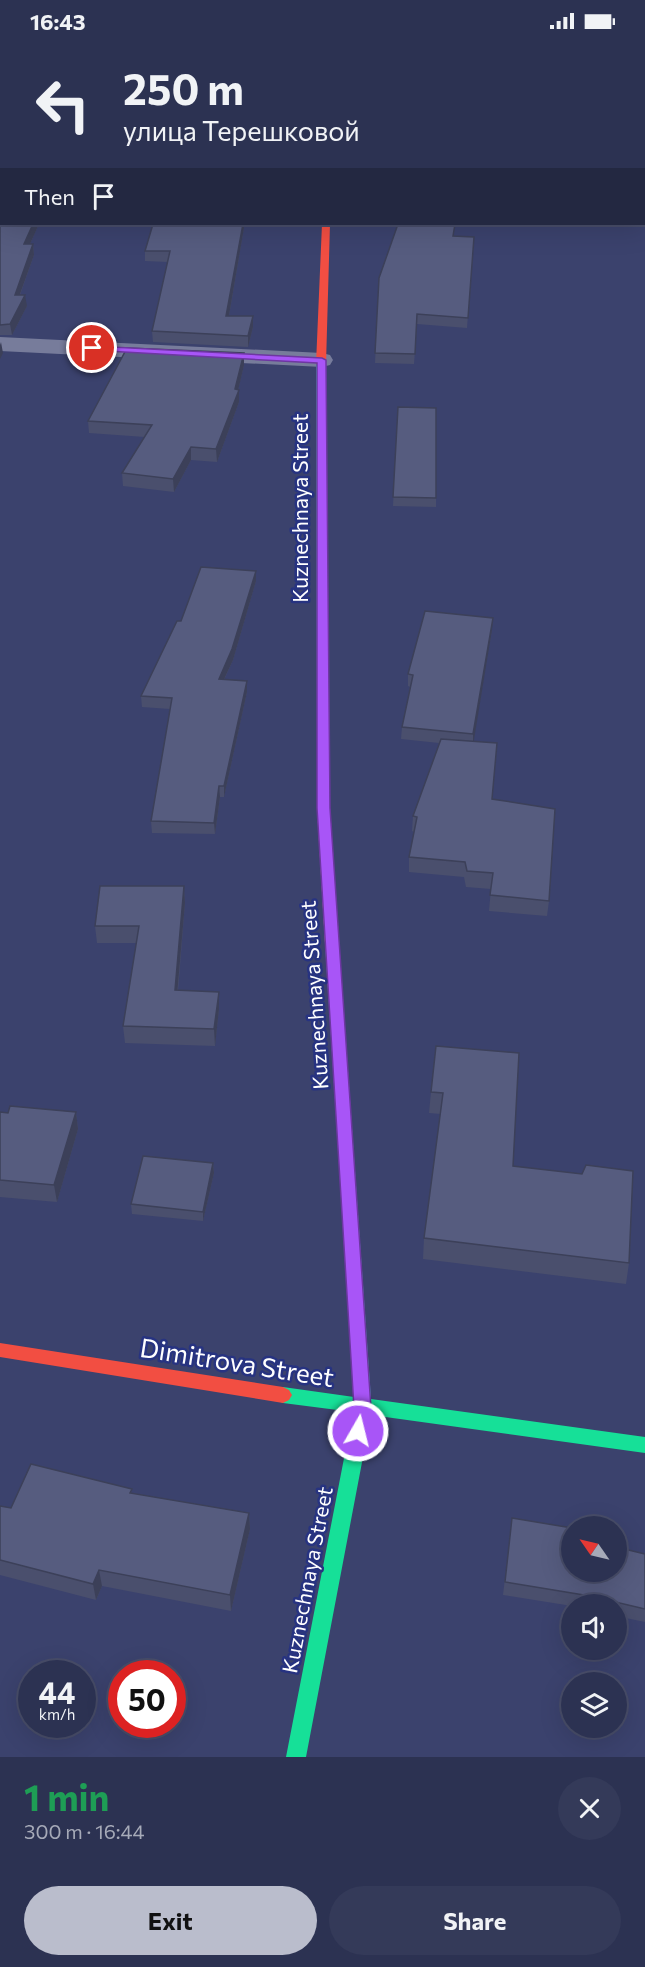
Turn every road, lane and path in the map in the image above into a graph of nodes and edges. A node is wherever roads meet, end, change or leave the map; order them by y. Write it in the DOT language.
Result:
graph roads {
  1 [pos="326,225"];
  2 [pos="0,344"];
  3 [pos="322,360"];
  4 [pos="0,1350"];
  5 [pos="363,1408"];
  6 [pos="645,1445"];
  7 [pos="296,1757"];
  1 -- 3 [label="main road, Kuznechnaya Street"];
  2 -- 3 [label="street"];
  3 -- 5 [label="main road, Kuznechnaya Street"];
  4 -- 5 [label="main road, Dimitrova Street"];
  5 -- 6 [label="main road, Dimitrova Street"];
  5 -- 7 [label="main road, Kuznechnaya Street"];
}
